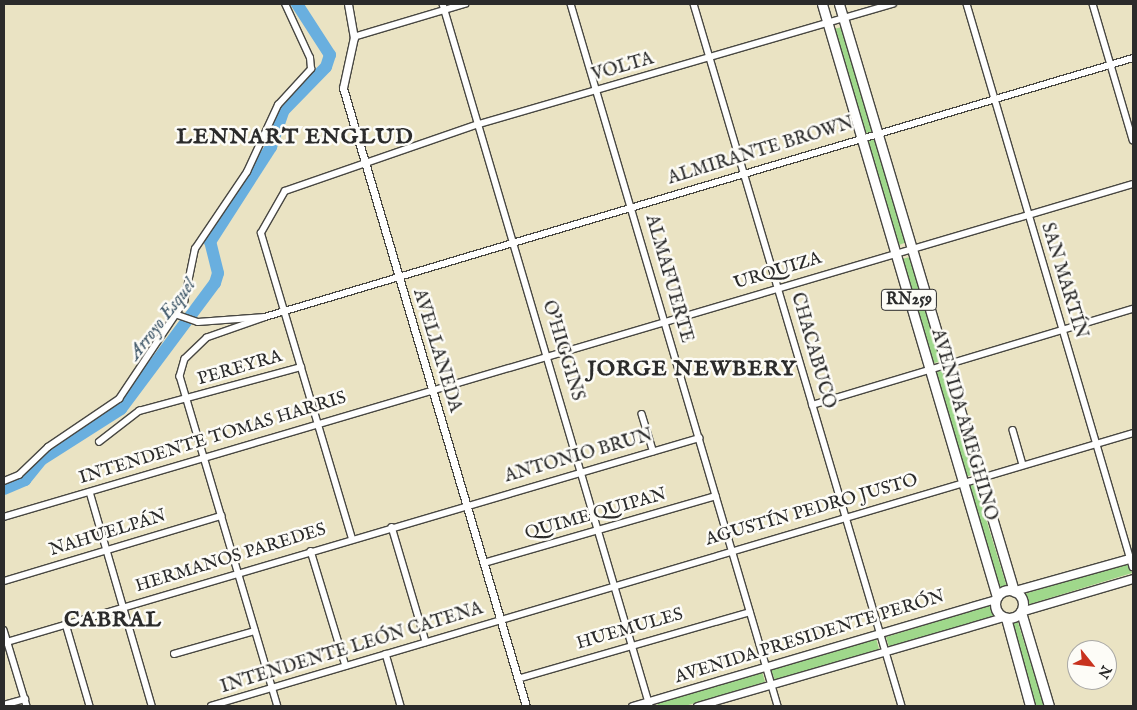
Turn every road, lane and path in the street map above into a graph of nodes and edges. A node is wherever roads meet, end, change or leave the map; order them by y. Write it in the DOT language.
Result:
graph roads {
  1 [pos="285,4"];
  2 [pos="348,4"];
  3 [pos="465,4"];
  4 [pos="571,4"];
  5 [pos="694,4"];
  6 [pos="822,4"];
  7 [pos="839,4"];
  8 [pos="893,4"];
  9 [pos="967,4"];
  10 [pos="1093,4"];
  11 [pos="444,7"];
  12 [pos="844,19"];
  13 [pos="828,23"];
  14 [pos="354,37"];
  15 [pos="710,58"];
  16 [pos="1133,58"];
  17 [pos="1111,65"];
  18 [pos="597,91"];
  19 [pos="994,98"];
  20 [pos="478,124"];
  21 [pos="878,132"];
  22 [pos="861,137"];
  23 [pos="1133,140"];
  24 [pos="363,163"];
  25 [pos="744,173"];
  26 [pos="1133,184"];
  27 [pos="631,206"];
  28 [pos="1028,215"];
  29 [pos="514,242"];
  30 [pos="913,247"];
  31 [pos="896,252"];
  32 [pos="397,275"];
  33 [pos="777,288"];
  34 [pos="1133,309"];
  35 [pos="285,311"];
  36 [pos="175,314"];
  37 [pos="265,318"];
  38 [pos="665,321"];
  39 [pos="1062,330"];
  40 [pos="548,355"];
  41 [pos="946,365"];
  42 [pos="301,367"];
  43 [pos="929,370"];
  44 [pos="432,390"];
  45 [pos="187,400"];
  46 [pos="812,405"];
  47 [pos="642,414"];
  48 [pos="318,424"];
  49 [pos="1013,430"];
  50 [pos="1133,433"];
  51 [pos="699,438"];
  52 [pos="98,442"];
  53 [pos="1096,444"];
  54 [pos="653,451"];
  55 [pos="204,458"];
  56 [pos="1023,464"];
  57 [pos="582,471"];
  58 [pos="979,477"];
  59 [pos="4,481"];
  60 [pos="963,482"];
  61 [pos="90,492"];
  62 [pos="716,496"];
  63 [pos="467,504"];
  64 [pos="4,516"];
  65 [pos="221,516"];
  66 [pos="845,517"];
  67 [pos="392,527"];
  68 [pos="599,530"];
  69 [pos="352,539"];
  70 [pos="106,550"];
  71 [pos="732,550"];
  72 [pos="311,551"];
  73 [pos="1132,558"];
  74 [pos="484,563"];
  75 [pos="1133,567"];
  76 [pos="238,572"];
  77 [pos="1133,579"];
  78 [pos="4,581"];
  79 [pos="615,585"];
  80 [pos="1015,591"];
  81 [pos="997,598"];
  82 [pos="123,607"];
  83 [pos="750,612"];
  84 [pos="1021,612"];
  85 [pos="1005,617"];
  86 [pos="501,620"];
  87 [pos="66,624"];
  88 [pos="4,630"];
  89 [pos="255,631"];
  90 [pos="881,632"];
  91 [pos="6,642"];
  92 [pos="426,642"];
  93 [pos="632,644"];
  94 [pos="885,651"];
  95 [pos="174,654"];
  96 [pos="386,654"];
  97 [pos="346,666"];
  98 [pos="767,667"];
  99 [pos="518,679"];
  100 [pos="772,684"];
  101 [pos="272,688"];
  102 [pos="25,699"];
  103 [pos="649,704"];
  104 [pos="4,705"];
  105 [pos="27,706"];
  106 [pos="90,706"];
  107 [pos="152,706"];
  108 [pos="214,706"];
  109 [pos="278,706"];
  110 [pos="401,706"];
  111 [pos="526,706"];
  112 [pos="632,706"];
  113 [pos="696,706"];
  114 [pos="778,706"];
  115 [pos="902,706"];
  116 [pos="1030,706"];
  117 [pos="1049,706"];
  1 -- 36 [label="street"];
  2 -- 14 [label="street, AVELLANEDA"];
  3 -- 11 [label="street"];
  4 -- 18 [label="street, ALMAFUERTE"];
  5 -- 15 [label="street, CHACABUCO"];
  6 -- 13 [label="highway, AVENIDA AMEGHINO / RN259"];
  7 -- 12 [label="highway, AVENIDA AMEGHINO / RN259"];
  8 -- 12 [label="street, VOLTA"];
  9 -- 19 [label="street, SAN MARTÍN"];
  10 -- 17 [label="street"];
  11 -- 14 [label="street"];
  11 -- 20 [label="street, O'HIGGINS"];
  12 -- 13 [label="street, VOLTA"];
  12 -- 21 [label="highway, AVENIDA AMEGHINO / RN259"];
  13 -- 15 [label="street, VOLTA"];
  13 -- 22 [label="highway, AVENIDA AMEGHINO / RN259"];
  14 -- 24 [label="street, AVELLANEDA"];
  15 -- 18 [label="street, VOLTA"];
  15 -- 25 [label="street, CHACABUCO"];
  16 -- 17 [label="street, ALMIRANTE BROWN"];
  17 -- 19 [label="street, ALMIRANTE BROWN"];
  17 -- 23 [label="street"];
  18 -- 20 [label="street, VOLTA"];
  18 -- 27 [label="street, ALMAFUERTE"];
  19 -- 21 [label="street, ALMIRANTE BROWN"];
  19 -- 28 [label="street, SAN MARTÍN"];
  20 -- 24 [label="street, VOLTA"];
  20 -- 29 [label="street, O'HIGGINS"];
  21 -- 22 [label="street, ALMIRANTE BROWN"];
  21 -- 30 [label="highway, AVENIDA AMEGHINO / RN259"];
  22 -- 25 [label="street, ALMIRANTE BROWN"];
  22 -- 31 [label="highway, AVENIDA AMEGHINO / RN259"];
  24 -- 32 [label="street, AVELLANEDA"];
  24 -- 35 [label="street, VOLTA"];
  25 -- 27 [label="street, ALMIRANTE BROWN"];
  25 -- 33 [label="street, CHACABUCO"];
  26 -- 28 [label="street, URQUIZA"];
  27 -- 29 [label="street, ALMIRANTE BROWN"];
  27 -- 38 [label="street, ALMAFUERTE"];
  28 -- 30 [label="street, URQUIZA"];
  28 -- 39 [label="street, SAN MARTÍN"];
  29 -- 32 [label="street, ALMIRANTE BROWN"];
  29 -- 40 [label="street, O'HIGGINS"];
  30 -- 31 [label="street, URQUIZA"];
  30 -- 41 [label="highway, AVENIDA AMEGHINO / RN259"];
  31 -- 33 [label="street, URQUIZA"];
  31 -- 43 [label="highway, AVENIDA AMEGHINO / RN259"];
  32 -- 35 [label="street, ALMIRANTE BROWN"];
  32 -- 44 [label="street, AVELLANEDA"];
  33 -- 38 [label="street, URQUIZA"];
  33 -- 46 [label="street, CHACABUCO"];
  34 -- 39 [label="street"];
  35 -- 37 [label="street, ALMIRANTE BROWN"];
  35 -- 42 [label="street"];
  36 -- 37 [label="street"];
  36 -- 59 [label="street"];
  37 -- 45 [label="street"];
  38 -- 40 [label="street, URQUIZA"];
  38 -- 51 [label="street, ALMAFUERTE"];
  39 -- 41 [label="street"];
  39 -- 53 [label="street, SAN MARTÍN"];
  40 -- 44 [label="street, URQUIZA"];
  40 -- 57 [label="street, O'HIGGINS"];
  41 -- 43 [label="street"];
  41 -- 58 [label="highway, AVENIDA AMEGHINO / RN259"];
  42 -- 45 [label="street, PEREYRA"];
  42 -- 48 [label="street"];
  43 -- 46 [label="street"];
  43 -- 60 [label="highway, AVENIDA AMEGHINO / RN259"];
  44 -- 48 [label="street, INTENDENTE TOMAS HARRIS"];
  44 -- 63 [label="street, AVELLANEDA"];
  45 -- 52 [label="street, PEREYRA"];
  45 -- 55 [label="street"];
  46 -- 66 [label="street, CHACABUCO"];
  47 -- 54 [label="street"];
  48 -- 55 [label="street, INTENDENTE TOMAS HARRIS"];
  48 -- 69 [label="street"];
  49 -- 56 [label="street"];
  50 -- 53 [label="street, AGUSTÍN PEDRO JUSTO"];
  51 -- 54 [label="street, ANTONIO BRUN"];
  51 -- 62 [label="street, ALMAFUERTE"];
  53 -- 56 [label="street, AGUSTÍN PEDRO JUSTO"];
  53 -- 73 [label="street, SAN MARTÍN"];
  54 -- 57 [label="street, ANTONIO BRUN"];
  55 -- 61 [label="street, INTENDENTE TOMAS HARRIS"];
  55 -- 65 [label="street"];
  56 -- 58 [label="street, AGUSTÍN PEDRO JUSTO"];
  57 -- 63 [label="street, ANTONIO BRUN"];
  57 -- 68 [label="street, O'HIGGINS"];
  58 -- 60 [label="street, AGUSTÍN PEDRO JUSTO"];
  58 -- 80 [label="highway, AVENIDA AMEGHINO / RN259"];
  60 -- 66 [label="street, AGUSTÍN PEDRO JUSTO"];
  60 -- 81 [label="highway, AVENIDA AMEGHINO / RN259"];
  61 -- 64 [label="street, INTENDENTE TOMAS HARRIS"];
  61 -- 70 [label="street"];
  62 -- 68 [label="street, QUIME QUIPAN"];
  62 -- 71 [label="street, ALMAFUERTE"];
  63 -- 67 [label="street, HERMANOS PAREDES"];
  63 -- 74 [label="street, AVELLANEDA"];
  65 -- 70 [label="street, NAHUELPÁN"];
  65 -- 76 [label="street"];
  66 -- 71 [label="street, AGUSTÍN PEDRO JUSTO"];
  66 -- 90 [label="street, CHACABUCO"];
  67 -- 69 [label="street, HERMANOS PAREDES"];
  67 -- 92 [label="street"];
  68 -- 74 [label="street, QUIME QUIPAN"];
  68 -- 79 [label="street, O'HIGGINS"];
  69 -- 72 [label="street, HERMANOS PAREDES"];
  70 -- 78 [label="street, NAHUELPÁN"];
  70 -- 82 [label="street"];
  71 -- 79 [label="street, AGUSTÍN PEDRO JUSTO"];
  71 -- 83 [label="street, ALMAFUERTE"];
  72 -- 76 [label="street, HERMANOS PAREDES"];
  72 -- 97 [label="street"];
  73 -- 75 [label="street, SAN MARTÍN"];
  73 -- 80 [label="main road"];
  74 -- 86 [label="street, AVELLANEDA"];
  76 -- 82 [label="street, HERMANOS PAREDES"];
  76 -- 89 [label="street"];
  77 -- 84 [label="main road"];
  79 -- 86 [label="street, AGUSTÍN PEDRO JUSTO"];
  79 -- 93 [label="street, O'HIGGINS"];
  80 -- 81 [label="highway"];
  80 -- 84 [label="highway, RN259"];
  81 -- 85 [label="highway, RN259"];
  81 -- 90 [label="street, AVENIDA PRESIDENTE PERÓN"];
  82 -- 87 [label="street, HERMANOS PAREDES"];
  82 -- 107 [label="street"];
  83 -- 93 [label="street, HUEMULES"];
  83 -- 98 [label="street, ALMAFUERTE"];
  84 -- 85 [label="highway"];
  84 -- 117 [label="highway, RN259"];
  85 -- 94 [label="street, AVENIDA PRESIDENTE PERÓN"];
  85 -- 116 [label="highway, RN259"];
  86 -- 92 [label="street, INTENDENTE LEÓN CATENA"];
  86 -- 99 [label="street, AVELLANEDA"];
  87 -- 91 [label="street, HERMANOS PAREDES"];
  87 -- 106 [label="street"];
  88 -- 91 [label="street"];
  89 -- 95 [label="street"];
  89 -- 101 [label="street"];
  90 -- 94 [label="street, CHACABUCO"];
  90 -- 98 [label="street, AVENIDA PRESIDENTE PERÓN"];
  91 -- 102 [label="street"];
  92 -- 96 [label="street, INTENDENTE LEÓN CATENA"];
  93 -- 99 [label="street, HUEMULES"];
  93 -- 103 [label="street, O'HIGGINS"];
  94 -- 100 [label="street, AVENIDA PRESIDENTE PERÓN"];
  94 -- 115 [label="street, CHACABUCO"];
  96 -- 97 [label="street, INTENDENTE LEÓN CATENA"];
  96 -- 110 [label="street"];
  97 -- 101 [label="street, INTENDENTE LEÓN CATENA"];
  98 -- 100 [label="street, ALMAFUERTE"];
  98 -- 103 [label="street, AVENIDA PRESIDENTE PERÓN"];
  99 -- 111 [label="street, AVELLANEDA"];
  100 -- 113 [label="street, AVENIDA PRESIDENTE PERÓN"];
  100 -- 114 [label="street, ALMAFUERTE"];
  101 -- 108 [label="street, INTENDENTE LEÓN CATENA"];
  101 -- 109 [label="street"];
  102 -- 104 [label="street"];
  102 -- 105 [label="street"];
  103 -- 112 [label="street, AVENIDA PRESIDENTE PERÓN"];
}
